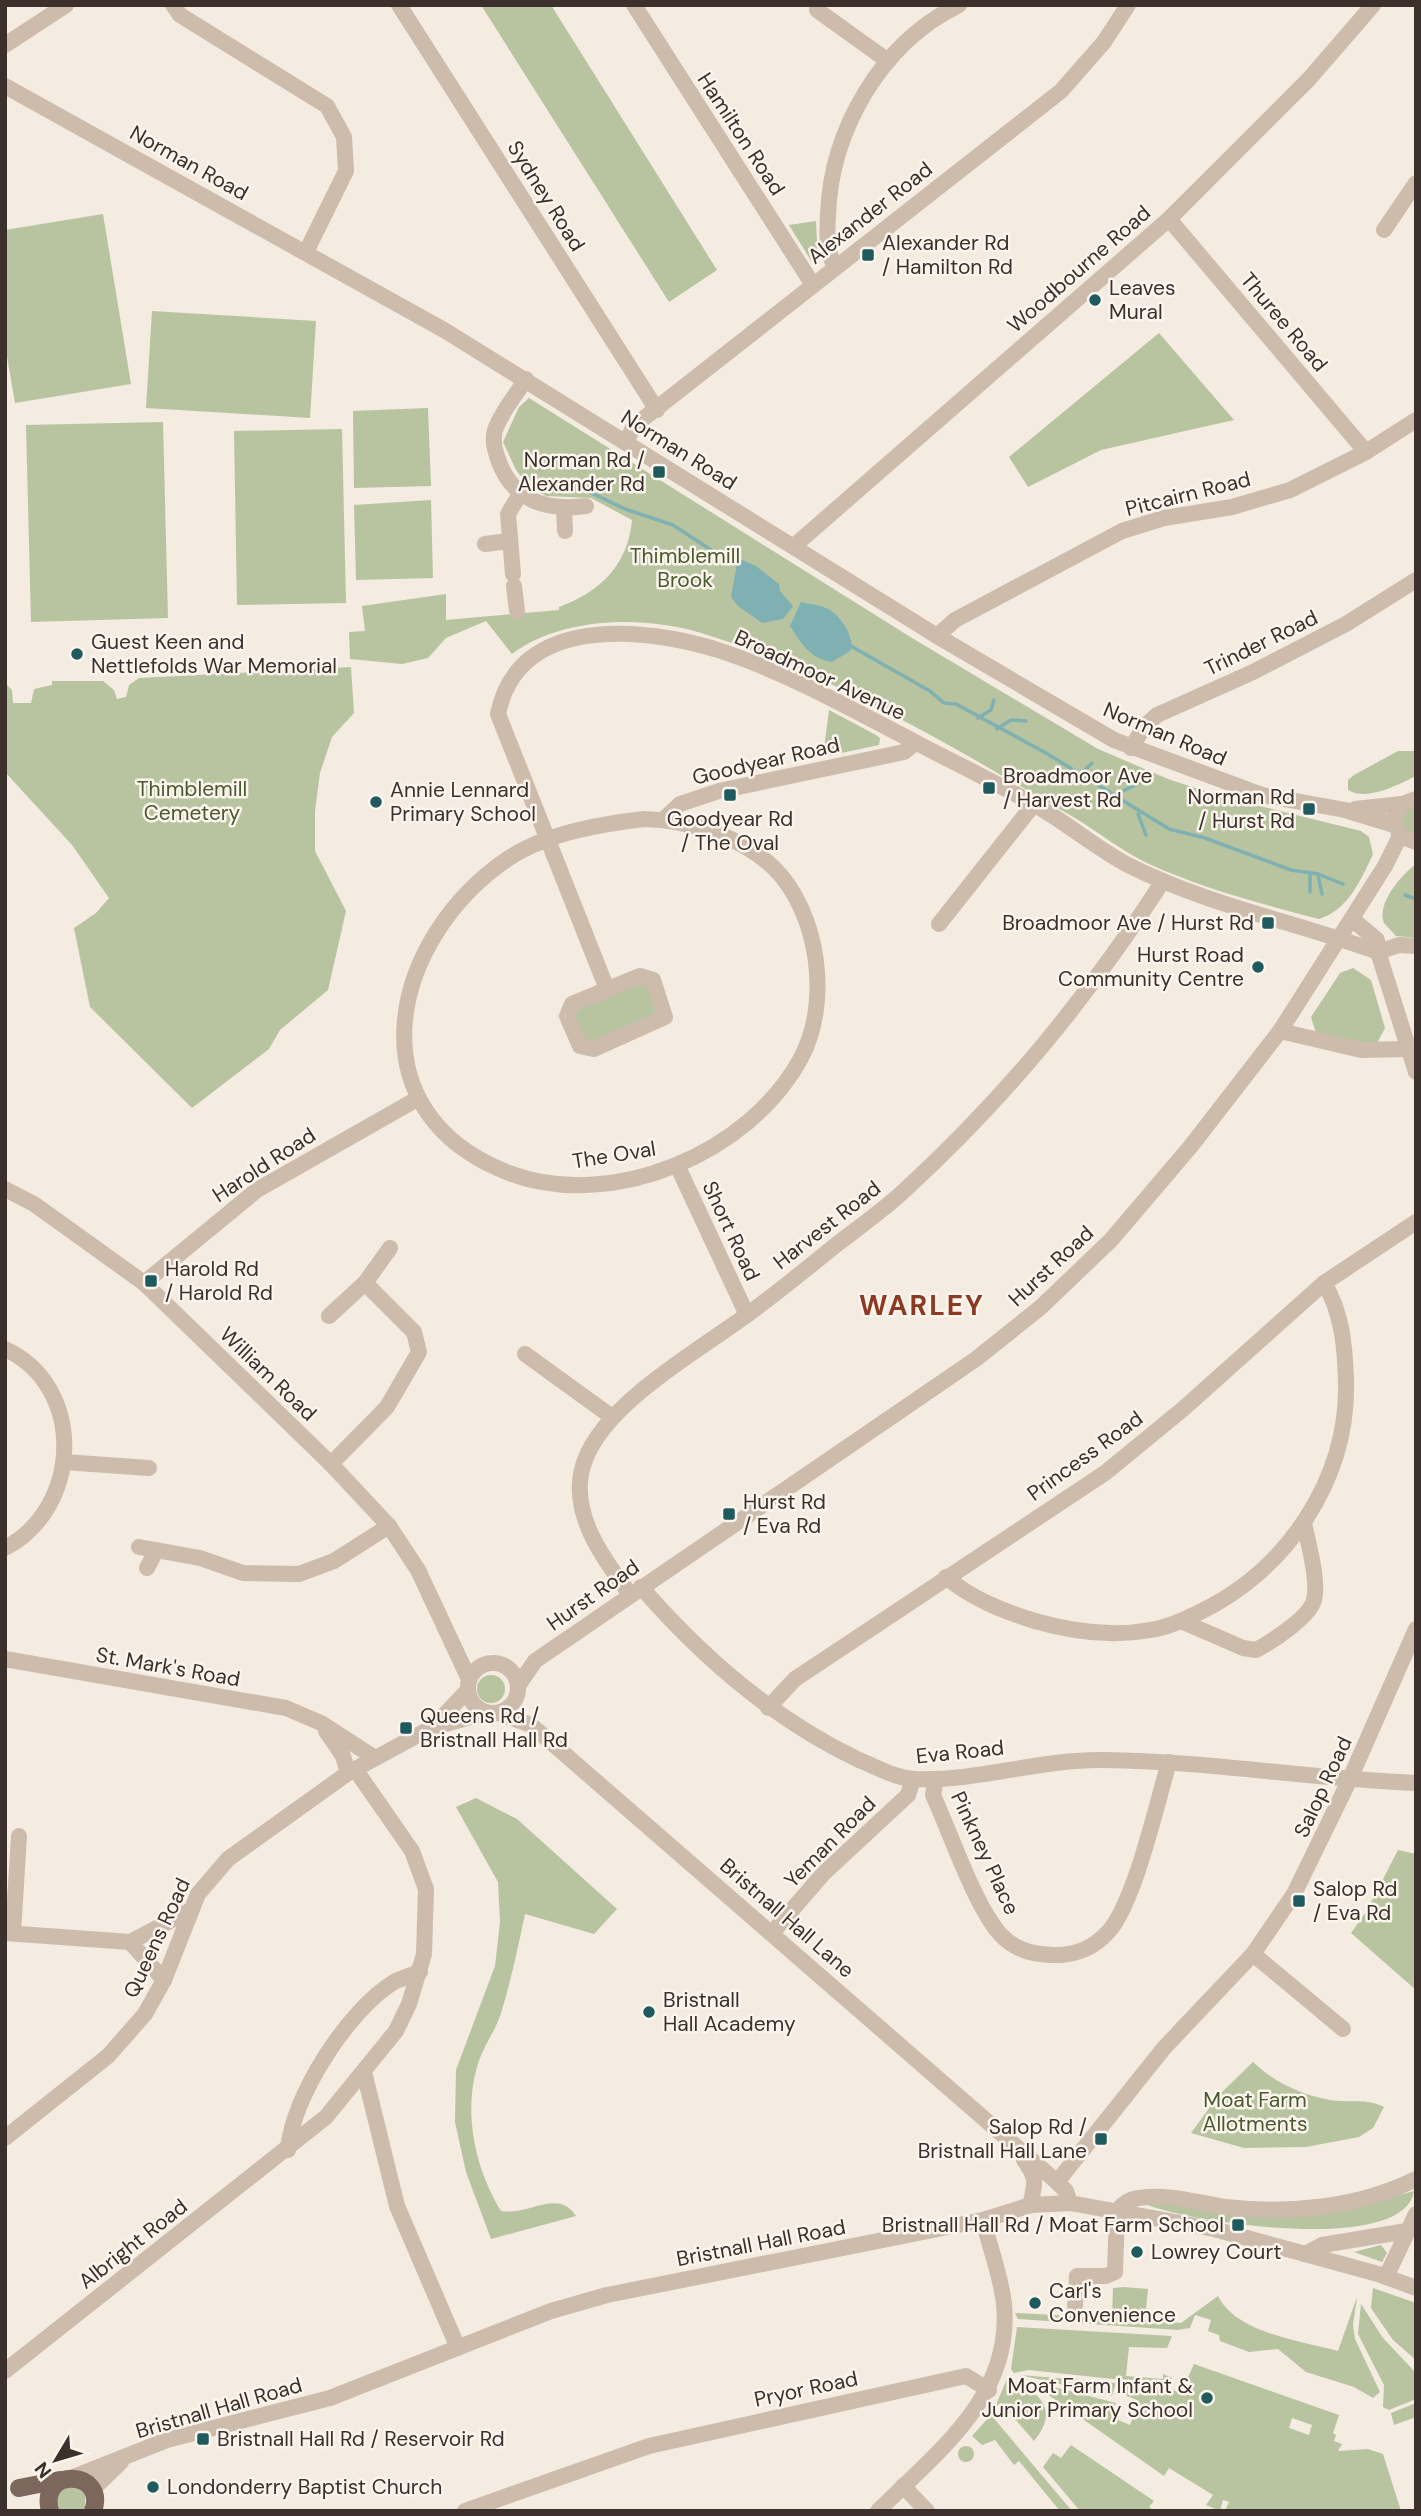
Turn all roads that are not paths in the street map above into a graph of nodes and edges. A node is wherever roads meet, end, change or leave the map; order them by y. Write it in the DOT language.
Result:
graph roads {
  1 [pos="66,5"];
  2 [pos="173,5"];
  3 [pos="400,5"];
  4 [pos="634,5"];
  5 [pos="1128,5"];
  6 [pos="1373,5"];
  7 [pos="955,6"];
  8 [pos="817,10"];
  9 [pos="5,45"];
  10 [pos="888,61"];
  11 [pos="5,86"];
  12 [pos="1416,183"];
  13 [pos="1169,219"];
  14 [pos="1384,230"];
  15 [pos="306,252"];
  16 [pos="835,267"];
  17 [pos="813,285"];
  18 [pos="526,379"];
  19 [pos="657,410"];
  20 [pos="1416,419"];
  21 [pos="626,442"];
  22 [pos="1366,452"];
  23 [pos="520,494"];
  24 [pos="586,506"];
  25 [pos="564,508"];
  26 [pos="565,531"];
  27 [pos="509,541"];
  28 [pos="485,544"];
  29 [pos="794,546"];
  30 [pos="1416,580"];
  31 [pos="517,611"];
  32 [pos="937,636"];
  33 [pos="915,743"];
  34 [pos="1131,748"];
  35 [pos="1409,802"];
  36 [pos="1034,804"];
  37 [pos="1345,810"];
  38 [pos="664,819"];
  39 [pos="1397,831"];
  40 [pos="548,841"];
  41 [pos="1416,842"];
  42 [pos="1385,866"];
  43 [pos="1163,881"];
  44 [pos="1352,919"];
  45 [pos="939,924"];
  46 [pos="1340,939"];
  47 [pos="1416,946"];
  48 [pos="1378,952"];
  49 [pos="607,989"];
  50 [pos="1280,1031"];
  51 [pos="1406,1048"];
  52 [pos="1416,1072"];
  53 [pos="417,1099"];
  54 [pos="677,1165"];
  55 [pos="5,1189"];
  56 [pos="1416,1222"];
  57 [pos="390,1248"];
  58 [pos="144,1283"];
  59 [pos="365,1283"];
  60 [pos="1324,1283"];
  61 [pos="747,1315"];
  62 [pos="329,1316"];
  63 [pos="5,1349"];
  64 [pos="525,1354"];
  65 [pos="612,1417"];
  66 [pos="64,1462"];
  67 [pos="331,1464"];
  68 [pos="149,1468"];
  69 [pos="1304,1523"];
  70 [pos="389,1526"];
  71 [pos="5,1548"];
  72 [pos="147,1568"];
  73 [pos="946,1577"];
  74 [pos="635,1590"];
  75 [pos="1181,1621"];
  76 [pos="1416,1629"];
  77 [pos="450,1638"];
  78 [pos="5,1659"];
  79 [pos="535,1661"];
  80 [pos="494,1664"];
  81 [pos="468,1685"];
  82 [pos="517,1693"];
  83 [pos="768,1708"];
  84 [pos="492,1713"];
  85 [pos="321,1723"];
  86 [pos="531,1725"];
  87 [pos="431,1728"];
  88 [pos="375,1758"];
  89 [pos="1169,1762"];
  90 [pos="351,1771"];
  91 [pos="1349,1781"];
  92 [pos="1416,1783"];
  93 [pos="911,1787"];
  94 [pos="935,1787"];
  95 [pos="19,1836"];
  96 [pos="190,1911"];
  97 [pos="9,1933"];
  98 [pos="772,1933"];
  99 [pos="130,1942"];
  100 [pos="1253,1954"];
  101 [pos="420,1972"];
  102 [pos="164,1980"];
  103 [pos="1343,2028"];
  104 [pos="364,2072"];
  105 [pos="5,2138"];
  106 [pos="1012,2144"];
  107 [pos="288,2150"];
  108 [pos="1416,2179"];
  109 [pos="1054,2181"];
  110 [pos="1036,2189"];
  111 [pos="1070,2203"];
  112 [pos="1031,2206"];
  113 [pos="1117,2212"];
  114 [pos="1416,2214"];
  115 [pos="983,2220"];
  116 [pos="1407,2231"];
  117 [pos="1305,2254"];
  118 [pos="1386,2277"];
  119 [pos="1416,2288"];
  120 [pos="1075,2306"];
  121 [pos="457,2348"];
  122 [pos="5,2371"];
  123 [pos="989,2390"];
  124 [pos="127,2455"];
  125 [pos="69,2478"];
  126 [pos="12,2485"];
  127 [pos="903,2486"];
  128 [pos="92,2490"];
  129 [pos="49,2507"];
  130 [pos="93,2511"];
  131 [pos="465,2511"];
  132 [pos="878,2511"];
  133 [pos="928,2511"];
  1 -- 9 [label="street"];
  2 -- 15 [label="street"];
  3 -- 19 [label="street, Sydney Road"];
  4 -- 17 [label="street, Hamilton Road"];
  5 -- 16 [label="street, Alexander Road"];
  6 -- 13 [label="street, Woodbourne Road"];
  7 -- 10 [label="street"];
  8 -- 10 [label="street"];
  10 -- 16 [label="street"];
  11 -- 15 [label="street, Norman Road"];
  12 -- 14 [label="street"];
  13 -- 22 [label="street, Thuree Road"];
  13 -- 29 [label="street, Woodbourne Road"];
  15 -- 18 [label="street, Norman Road"];
  16 -- 17 [label="street, Alexander Road"];
  17 -- 19 [label="street, Alexander Road"];
  18 -- 21 [label="street, Norman Road"];
  18 -- 23 [label="street"];
  19 -- 21 [label="street, Alexander Road"];
  20 -- 22 [label="street, Pitcairn Road"];
  21 -- 29 [label="street, Norman Road"];
  22 -- 32 [label="street, Pitcairn Road"];
  23 -- 25 [label="street"];
  23 -- 27 [label="street"];
  24 -- 25 [label="street"];
  25 -- 26 [label="street"];
  27 -- 28 [label="street"];
  27 -- 31 [label="street"];
  29 -- 32 [label="street, Norman Road"];
  30 -- 34 [label="street, Trinder Road"];
  32 -- 34 [label="street, Norman Road"];
  33 -- 36 [label="street, Broadmoor Avenue"];
  33 -- 38 [label="street, Goodyear Road"];
  33 -- 40 [label="street, Broadmoor Avenue"];
  34 -- 37 [label="street, Norman Road"];
  35 -- 37 [label="street, Norman Road"];
  35 -- 39 [label="street, Hurst Road"];
  36 -- 43 [label="street, Broadmoor Avenue"];
  36 -- 45 [label="street"];
  37 -- 39 [label="street, Norman Road"];
  38 -- 40 [label="street, Goodyear Road"];
  38 -- 54 [label="street, The Oval"];
  39 -- 41 [label="street, Norman Road"];
  39 -- 42 [label="street, Hurst Road"];
  40 -- 49 [label="street, Broadmoor Avenue"];
  40 -- 53 [label="street, The Oval"];
  41 -- 42 [label="street, Hurst Road"];
  42 -- 44 [label="street, Hurst Road"];
  43 -- 46 [label="street, Broadmoor Avenue"];
  43 -- 61 [label="street, Harvest Road"];
  44 -- 46 [label="street, Hurst Road"];
  44 -- 48 [label="street"];
  46 -- 48 [label="street"];
  46 -- 50 [label="street, Hurst Road"];
  47 -- 48 [label="street"];
  48 -- 51 [label="street"];
  49 -- 49 [label="street"];
  50 -- 51 [label="street"];
  50 -- 74 [label="street, Hurst Road"];
  51 -- 52 [label="street"];
  53 -- 54 [label="street, The Oval"];
  53 -- 58 [label="street, Harold Road"];
  54 -- 61 [label="street, Short Road"];
  55 -- 58 [label="street, William Road"];
  56 -- 60 [label="street, Princess Road"];
  57 -- 59 [label="street"];
  58 -- 67 [label="street, William Road"];
  59 -- 62 [label="street"];
  59 -- 67 [label="street"];
  60 -- 69 [label="street"];
  60 -- 73 [label="street, Princess Road"];
  61 -- 65 [label="street, Harvest Road"];
  63 -- 66 [label="street"];
  64 -- 65 [label="street"];
  65 -- 74 [label="street, Harvest Road"];
  66 -- 68 [label="street"];
  66 -- 71 [label="street"];
  67 -- 70 [label="street, William Road"];
  69 -- 75 [label="street"];
  69 -- 75 [label="street"];
  70 -- 72 [label="street"];
  70 -- 77 [label="street, William Road"];
  73 -- 75 [label="street"];
  73 -- 83 [label="street, Princess Road"];
  74 -- 79 [label="street, Hurst Road"];
  74 -- 83 [label="street, Eva Road"];
  76 -- 91 [label="street, Salop Road"];
  77 -- 80 [label="street, William Road"];
  77 -- 81 [label="street, William Road"];
  78 -- 85 [label="street, St. Mark's Road"];
  79 -- 80 [label="street"];
  79 -- 82 [label="street, Hurst Road"];
  80 -- 81 [label="street"];
  80 -- 82 [label="street"];
  81 -- 84 [label="street"];
  81 -- 87 [label="street, Queens Road"];
  82 -- 84 [label="street"];
  82 -- 86 [label="street, Bristnall Hall Lane"];
  83 -- 93 [label="street, Eva Road"];
  84 -- 86 [label="street, Bristnall Hall Lane"];
  84 -- 87 [label="street, Queens Road"];
  85 -- 88 [label="street, St. Mark's Road"];
  85 -- 90 [label="street"];
  86 -- 98 [label="street, Bristnall Hall Lane"];
  87 -- 88 [label="street, Queens Road"];
  88 -- 90 [label="street, Queens Road"];
  89 -- 91 [label="street, Eva Road"];
  89 -- 94 [label="street, Eva Road"];
  89 -- 94 [label="street, Pinkney Place"];
  90 -- 96 [label="street, Queens Road"];
  90 -- 101 [label="street, Albright Road"];
  91 -- 92 [label="street, Eva Road"];
  91 -- 100 [label="street, Salop Road"];
  93 -- 94 [label="street, Eva Road"];
  93 -- 98 [label="street, Yeman Road"];
  95 -- 97 [label="street"];
  96 -- 99 [label="street"];
  96 -- 102 [label="street, Queens Road"];
  97 -- 99 [label="street"];
  98 -- 106 [label="street, Bristnall Hall Lane"];
  99 -- 102 [label="street"];
  100 -- 103 [label="street"];
  100 -- 109 [label="street, Salop Road"];
  101 -- 104 [label="street, Albright Road"];
  101 -- 107 [label="street"];
  102 -- 105 [label="street, Queens Road"];
  104 -- 107 [label="street, Albright Road"];
  104 -- 121 [label="street"];
  106 -- 109 [label="street, Bristnall Hall Lane"];
  106 -- 110 [label="street, Bristnall Hall Lane"];
  107 -- 122 [label="street, Albright Road"];
  108 -- 113 [label="street"];
  109 -- 110 [label="street, Salop Road"];
  109 -- 111 [label="street, Bristnall Hall Lane"];
  110 -- 112 [label="street"];
  111 -- 112 [label="street, Bristnall Hall Road"];
  111 -- 113 [label="street, Bristnall Hall Road"];
  112 -- 115 [label="street, Bristnall Hall Road"];
  113 -- 117 [label="street, Bristnall Hall Road"];
  113 -- 120 [label="street"];
  114 -- 116 [label="street"];
  115 -- 121 [label="street, Bristnall Hall Road"];
  115 -- 123 [label="street"];
  116 -- 117 [label="street"];
  116 -- 118 [label="street"];
  117 -- 118 [label="street, Bristnall Hall Road"];
  118 -- 119 [label="street, Bristnall Hall Road"];
  121 -- 124 [label="street, Bristnall Hall Road"];
  123 -- 127 [label="street"];
  123 -- 131 [label="street, Pryor Road"];
  124 -- 125 [label="street, Bristnall Hall Road"];
  124 -- 128 [label="street, Bristnall Hall Road"];
  125 -- 126 [label="main road"];
  125 -- 128 [label="main road"];
  125 -- 129 [label="main road"];
  126 -- 129 [label="main road"];
  127 -- 132 [label="street"];
  127 -- 133 [label="street"];
  128 -- 130 [label="main road"];
}
